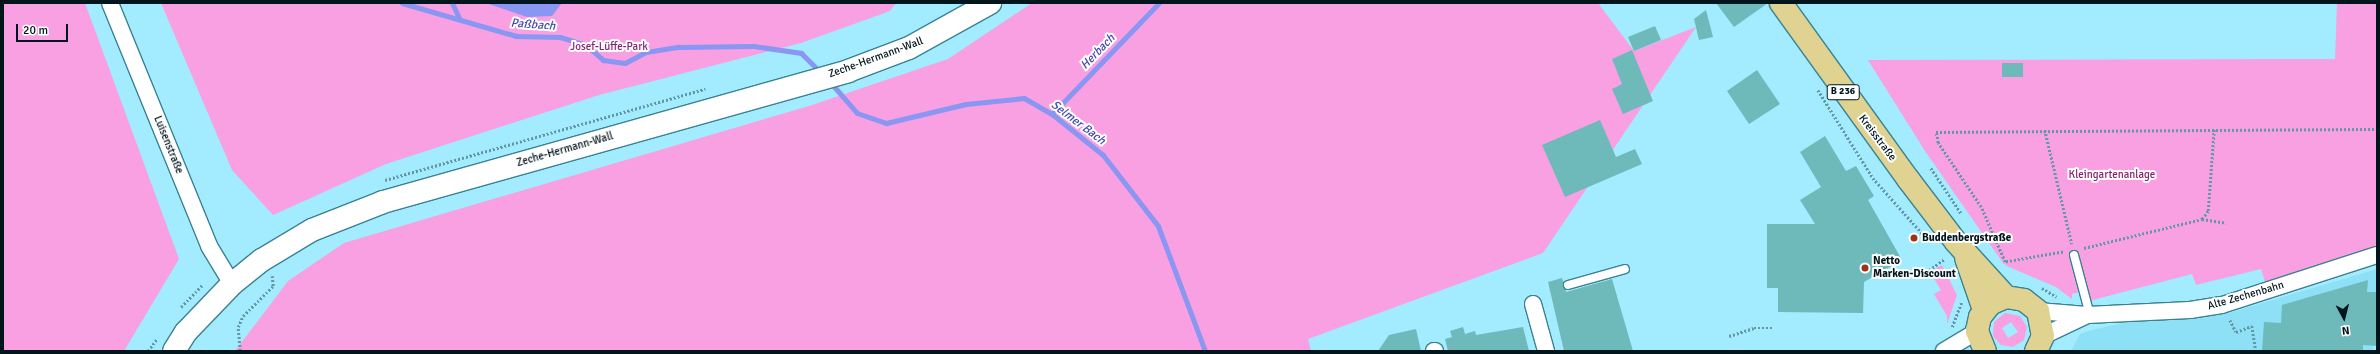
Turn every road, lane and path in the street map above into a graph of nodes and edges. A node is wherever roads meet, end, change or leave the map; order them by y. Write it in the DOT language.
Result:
graph roads {
  1 [pos="110,3"];
  2 [pos="990,3"];
  3 [pos="1781,3"];
  4 [pos="1821,96"];
  5 [pos="2214,129"];
  6 [pos="2377,129"];
  7 [pos="2046,130"];
  8 [pos="2202,219"];
  9 [pos="2226,224"];
  10 [pos="1925,236"];
  11 [pos="2081,248"];
  12 [pos="2071,252"];
  13 [pos="1940,253"];
  14 [pos="2377,255"];
  15 [pos="1953,258"];
  16 [pos="262,260"];
  17 [pos="1625,269"];
  18 [pos="1929,270"];
  19 [pos="232,284"];
  20 [pos="1568,285"];
  21 [pos="2006,297"];
  22 [pos="1964,298"];
  23 [pos="1533,304"];
  24 [pos="1984,310"];
  25 [pos="2038,311"];
  26 [pos="2088,315"];
  27 [pos="2231,321"];
  28 [pos="1772,328"];
  29 [pos="1952,334"];
  30 [pos="1729,336"];
  31 [pos="1981,341"];
  32 [pos="2039,343"];
  33 [pos="174,351"];
  34 [pos="240,351"];
  35 [pos="1546,351"];
  36 [pos="1944,351"];
  37 [pos="2256,351"];
  1 -- 19 [label="street, Luisenstraße"];
  2 -- 16 [label="street, Zeche-Hermann-Wall"];
  3 -- 15 [label="main road, Kreisstraße / B 236"];
  4 -- 10 [label="path"];
  5 -- 6 [label="path"];
  5 -- 7 [label="path"];
  5 -- 8 [label="path"];
  7 -- 12 [label="path"];
  7 -- 12 [label="path"];
  8 -- 9 [label="path"];
  8 -- 11 [label="path"];
  12 -- 26 [label="lane"];
  13 -- 15 [label="path"];
  14 -- 26 [label="street, Alte Zechenbahn"];
  15 -- 18 [label="path"];
  15 -- 21 [label="main road, Kreisstraße"];
  15 -- 24 [label="main road, Kreisstraße / B 236"];
  16 -- 19 [label="street, Zeche-Hermann-Wall"];
  16 -- 34 [label="path"];
  17 -- 20 [label="lane"];
  19 -- 33 [label="street, Zeche-Hermann-Wall"];
  21 -- 24 [label="main road"];
  21 -- 25 [label="main road"];
  22 -- 29 [label="path"];
  23 -- 35 [label="street"];
  24 -- 31 [label="main road"];
  25 -- 26 [label="street, Alte Zechenbahn"];
  25 -- 32 [label="main road"];
  26 -- 32 [label="street, Alte Zechenbahn"];
  27 -- 37 [label="path"];
  28 -- 30 [label="path"];
  31 -- 36 [label="street"];
}
